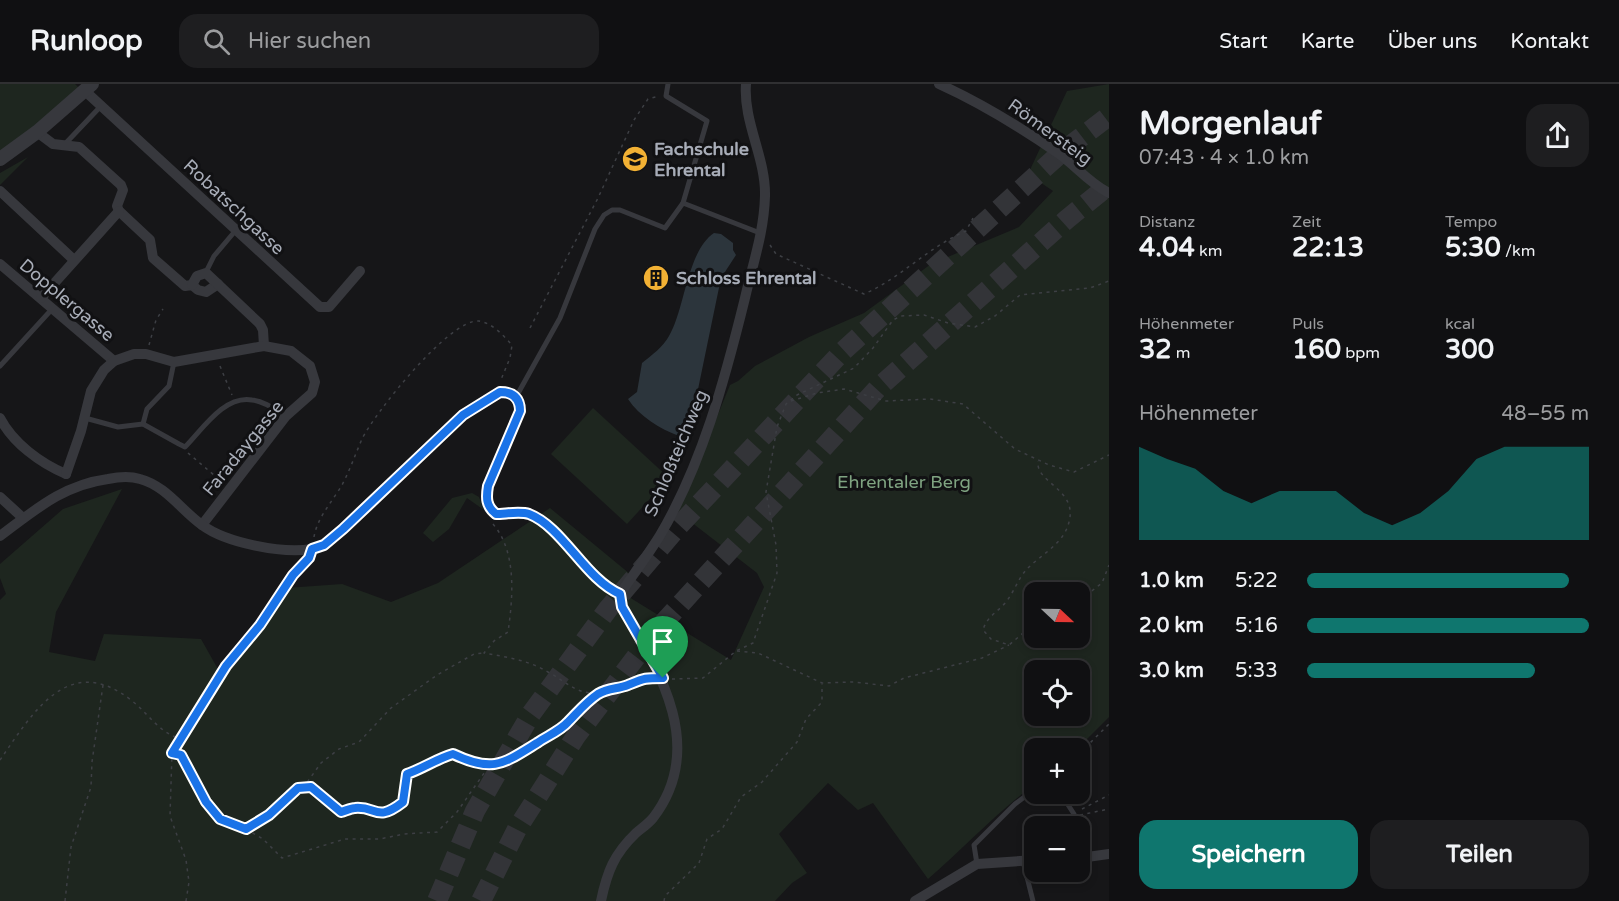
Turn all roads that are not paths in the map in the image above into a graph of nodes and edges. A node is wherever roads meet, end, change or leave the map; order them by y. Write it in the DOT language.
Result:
graph roads {
  1 [pos="668,84"];
  2 [pos="746,84"];
  3 [pos="939,84"];
  4 [pos="88,88"];
  5 [pos="101,106"];
  6 [pos="37,132"];
  7 [pos="64,145"];
  8 [pos="0,159"];
  9 [pos="0,191"];
  10 [pos="1109,193"];
  11 [pos="683,203"];
  12 [pos="118,211"];
  13 [pos="236,230"];
  14 [pos="762,234"];
  15 [pos="74,260"];
  16 [pos="0,264"];
  17 [pos="360,271"];
  18 [pos="206,273"];
  19 [pos="218,284"];
  20 [pos="192,285"];
  21 [pos="41,298"];
  22 [pos="53,308"];
  23 [pos="264,346"];
  24 [pos="114,361"];
  25 [pos="174,362"];
  26 [pos="0,366"];
  27 [pos="516,397"];
  28 [pos="286,416"];
  29 [pos="85,417"];
  30 [pos="0,418"];
  31 [pos="143,424"];
  32 [pos="66,474"];
  33 [pos="69,489"];
  34 [pos="0,497"];
  35 [pos="23,518"];
  36 [pos="202,525"];
  37 [pos="0,536"];
  38 [pos="620,594"];
  39 [pos="1024,797"];
  40 [pos="1068,804"];
  41 [pos="1074,814"];
  42 [pos="1109,854"];
  43 [pos="1090,857"];
  44 [pos="1023,861"];
  45 [pos="977,864"];
  46 [pos="601,901"];
  47 [pos="915,901"];
  48 [pos="1034,901"];
  1 -- 11 [label="lane"];
  2 -- 14 [label="street, Schloßteichweg"];
  3 -- 10 [label="street, Römersteig"];
  4 -- 5 [label="street, Robatschgasse"];
  4 -- 6 [label="street"];
  5 -- 7 [label="lane"];
  5 -- 13 [label="street, Robatschgasse"];
  6 -- 7 [label="street"];
  6 -- 8 [label="street"];
  7 -- 12 [label="street"];
  9 -- 15 [label="street"];
  11 -- 14 [label="lane"];
  11 -- 27 [label="lane"];
  12 -- 15 [label="street"];
  12 -- 20 [label="street"];
  13 -- 17 [label="street, Robatschgasse"];
  13 -- 18 [label="lane"];
  14 -- 38 [label="street, Schloßteichweg"];
  15 -- 21 [label="street"];
  16 -- 21 [label="street, Dopplergasse"];
  18 -- 19 [label="street"];
  18 -- 20 [label="street"];
  19 -- 20 [label="street"];
  19 -- 23 [label="street"];
  21 -- 22 [label="street, Dopplergasse"];
  22 -- 24 [label="street, Dopplergasse"];
  22 -- 26 [label="lane"];
  23 -- 25 [label="street, Faradaygasse"];
  23 -- 28 [label="street, Faradaygasse"];
  24 -- 25 [label="street, Faradaygasse"];
  24 -- 29 [label="street"];
  25 -- 31 [label="lane"];
  27 -- 36 [label="street"];
  27 -- 38 [label="street"];
  28 -- 31 [label="lane"];
  28 -- 36 [label="street, Faradaygasse"];
  29 -- 31 [label="lane"];
  29 -- 32 [label="street"];
  30 -- 32 [label="street"];
  32 -- 33 [label="street"];
  33 -- 35 [label="street"];
  33 -- 36 [label="street"];
  34 -- 35 [label="street"];
  35 -- 37 [label="street"];
  38 -- 46 [label="street"];
  39 -- 45 [label="lane"];
  40 -- 41 [label="lane"];
  42 -- 43 [label="street"];
  44 -- 45 [label="street"];
  44 -- 48 [label="lane"];
  45 -- 47 [label="street"];
}
